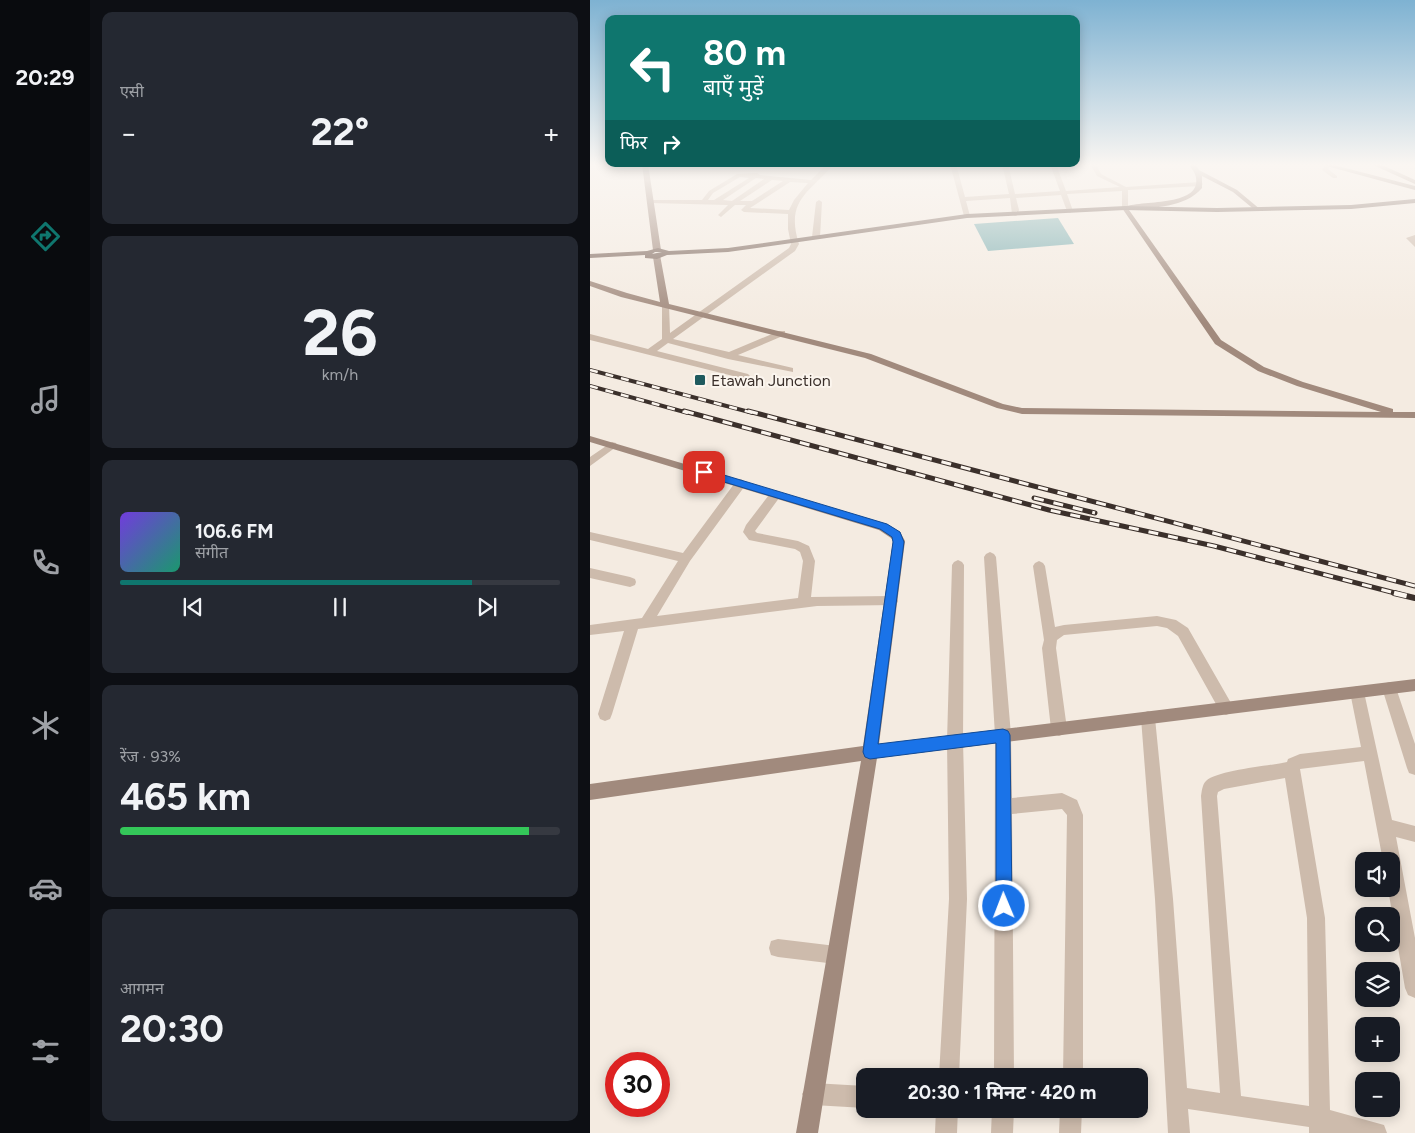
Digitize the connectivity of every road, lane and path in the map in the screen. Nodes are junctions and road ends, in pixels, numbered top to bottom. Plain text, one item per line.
1 (653, 217) edge
2 (791, 217) edge
3 (818, 217) edge
4 (961, 217) edge
5 (1131, 217) edge
6 (816, 237) junction
7 (1415, 237) edge
8 (794, 240) junction
9 (1415, 245) edge
10 (657, 253) junction
11 (590, 256) edge
12 (590, 283) edge
13 (664, 304) junction
14 (704, 314) junction
15 (782, 333) junction
16 (590, 337) edge
17 (666, 340) junction
18 (650, 352) junction
19 (728, 356) junction
20 (790, 370) dead end
21 (745, 376) dead end
22 (1402, 415) junction
23 (1415, 417) edge
24 (590, 439) edge
25 (612, 445) junction
26 (590, 463) edge
27 (741, 483) junction
28 (776, 494) junction
29 (590, 536) edge
30 (990, 557) dead end
31 (686, 558) junction
32 (958, 565) dead end
33 (1039, 566) dead end
34 (590, 573) edge
35 (630, 582) dead end
36 (890, 601) junction
37 (804, 603) junction
38 (639, 624) junction
39 (590, 630) edge
40 (1050, 639) junction
41 (1415, 686) edge
42 (1389, 688) junction
43 (1357, 692) junction
44 (1226, 708) junction
45 (605, 714) dead end
46 (1148, 718) junction
47 (1059, 729) junction
48 (1003, 735) junction
49 (955, 742) junction
50 (870, 752) junction
51 (1370, 753) junction
52 (1415, 768) edge
53 (1292, 769) junction
54 (590, 792) edge
55 (1003, 808) junction
56 (1385, 826) junction
57 (1415, 834) edge
58 (778, 948) dead end
59 (836, 954) junction
60 (1415, 988) edge
61 (949, 1068) edge
62 (1004, 1068) edge
63 (1073, 1068) edge
64 (813, 1094) junction
65 (856, 1096) edge
66 (1178, 1097) junction
67 (1231, 1104) junction
68 (947, 1118) edge
69 (1003, 1118) edge
70 (1071, 1118) edge
71 (1319, 1126) edge
72 (807, 1133) edge
73 (946, 1133) edge
74 (1002, 1133) edge
75 (1070, 1133) edge
76 (1179, 1133) edge
77 (1376, 1133) edge

1 - 10 street
2 - 8 street
3 - 6 street
4 - 6 main road
5 - 22 street
6 - 8 main road
7 - 9 street
8 - 10 main road
8 - 14 street
10 - 11 main road
10 - 13 street
12 - 13 street
13 - 14 street
13 - 17 street
14 - 15 street
14 - 17 street
15 - 19 street
15 - 22 street
16 - 18 street
17 - 18 street
17 - 19 street
18 - 21 street
19 - 20 street
22 - 23 street
24 - 25 street
25 - 26 street
25 - 27 street
27 - 28 street
27 - 31 street
28 - 36 street
28 - 37 street
29 - 31 street
30 - 48 street
31 - 38 street
32 - 49 street
33 - 40 street
34 - 35 street
36 - 37 street
36 - 50 street
37 - 38 street
38 - 39 street
38 - 45 street
40 - 44 street
40 - 47 street
41 - 42 street
42 - 43 street
42 - 52 street
43 - 44 street
43 - 51 street
44 - 46 street
46 - 47 street
46 - 66 street
47 - 48 street
48 - 49 street
48 - 55 street
49 - 50 street
49 - 61 street
50 - 54 street
50 - 59 street
51 - 53 street
51 - 56 street
53 - 67 street
53 - 71 street
55 - 62 street
55 - 63 street
56 - 57 street
56 - 60 street
58 - 59 street
59 - 64 street
64 - 65 street
64 - 72 street
66 - 67 street
66 - 76 street
67 - 71 street
68 - 73 street
69 - 74 street
70 - 75 street
71 - 77 street

